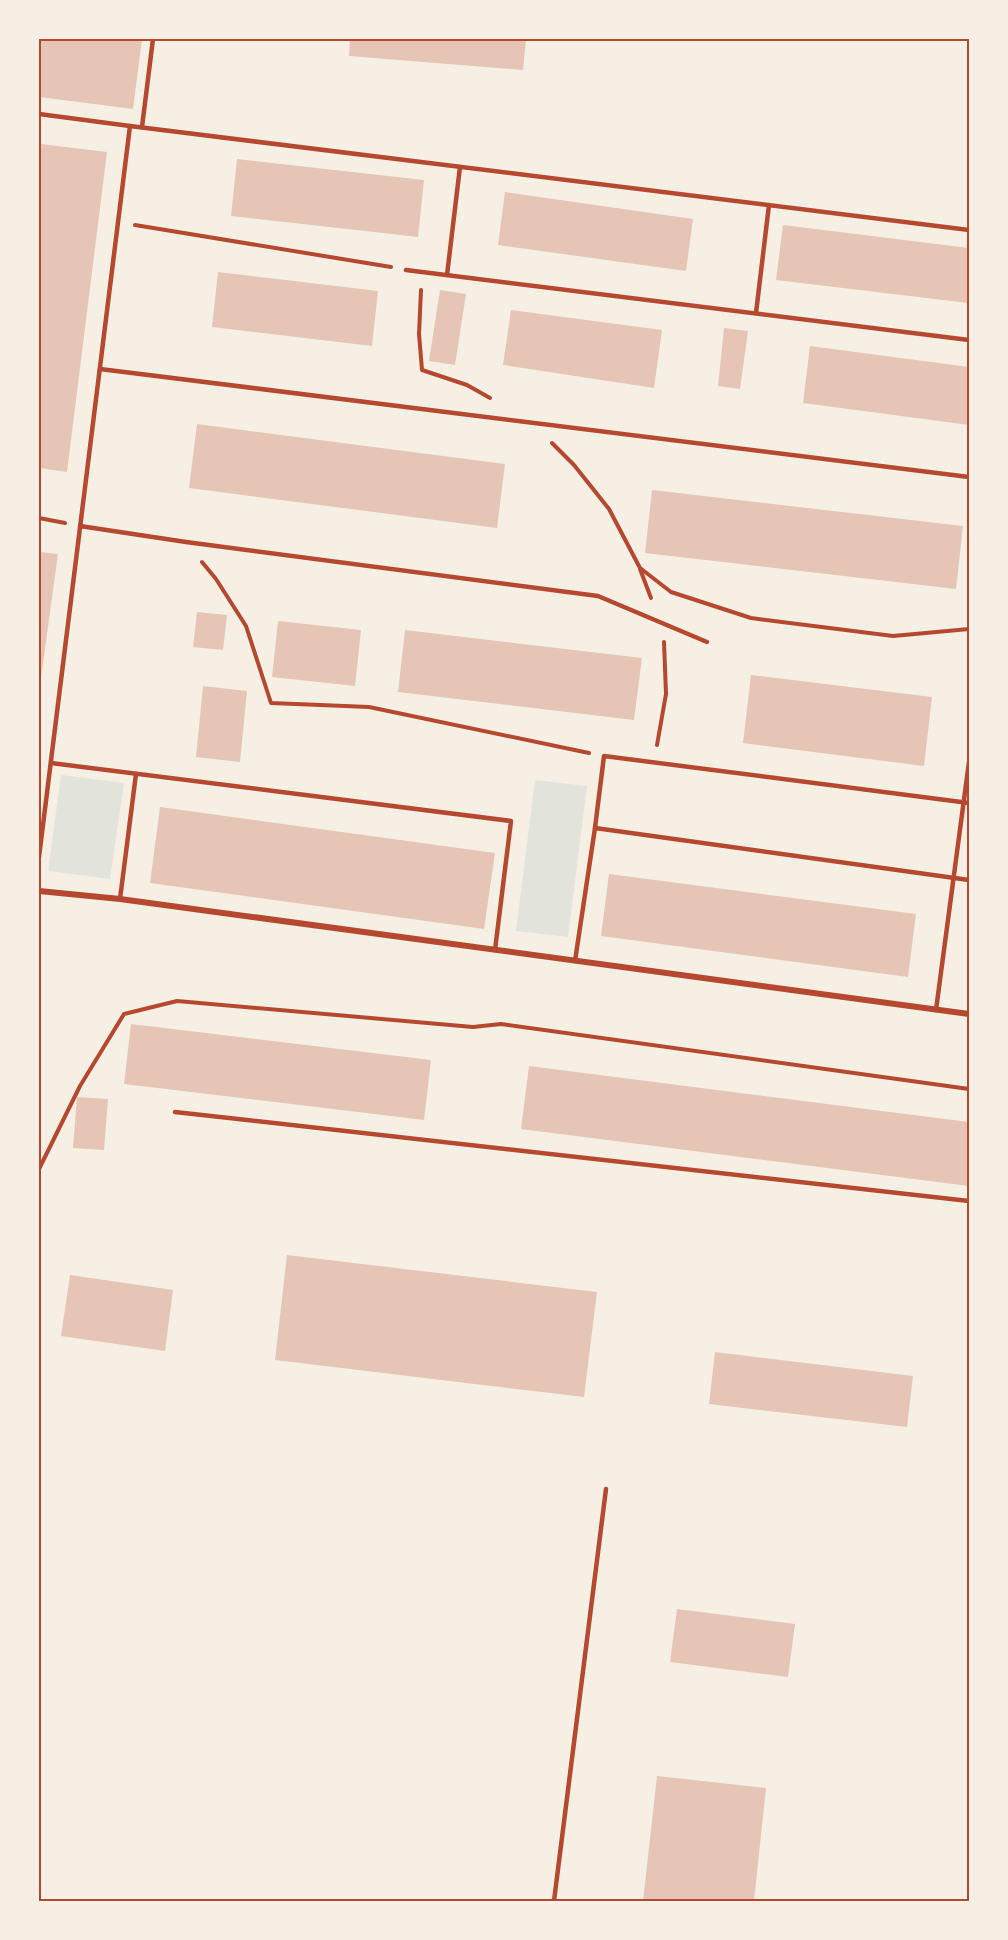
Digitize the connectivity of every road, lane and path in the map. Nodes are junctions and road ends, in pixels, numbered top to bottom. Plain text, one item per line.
1 (153, 39) edge
2 (39, 114) edge
3 (130, 126) junction
4 (142, 127) junction
5 (460, 166) junction
6 (770, 205) junction
7 (118, 222) junction
8 (969, 230) edge
9 (406, 270) junction
10 (447, 275) junction
11 (756, 313) junction
12 (969, 339) edge
13 (100, 369) junction
14 (494, 401) dead end
15 (531, 422) junction
16 (969, 477) edge
17 (39, 518) edge
18 (80, 526) junction
19 (186, 542) junction
20 (640, 568) junction
21 (664, 624) junction
22 (969, 629) edge
23 (707, 642) dead end
24 (604, 756) junction
25 (655, 762) junction
26 (969, 762) edge
27 (51, 763) junction
28 (136, 774) junction
29 (966, 802) edge
30 (595, 828) junction
31 (39, 857) edge
32 (953, 878) junction
33 (969, 880) edge
34 (39, 891) edge
35 (120, 899) junction
36 (495, 950) junction
37 (575, 961) junction
38 (936, 1010) junction
39 (969, 1014) edge
40 (969, 1089) edge
41 (175, 1112) dead end
42 (39, 1169) edge
43 (969, 1201) edge
44 (606, 1490) dead end
45 (554, 1901) edge

1 - 4 lane
2 - 3 lane
3 - 4 lane
3 - 7 lane
4 - 5 lane
5 - 6 lane
5 - 10 lane
6 - 8 lane
6 - 11 lane
7 - 9 path
7 - 13 lane
9 - 10 lane
9 - 14 path
10 - 11 lane
11 - 12 lane
13 - 15 lane
13 - 18 lane
15 - 16 lane
15 - 20 path
17 - 18 path
18 - 19 lane
18 - 27 lane
19 - 21 lane
19 - 24 path
20 - 21 path
20 - 22 path
21 - 23 lane
21 - 25 path
24 - 25 lane
24 - 30 lane
25 - 29 lane
26 - 29 lane
27 - 28 lane
27 - 31 lane
28 - 35 lane
28 - 36 lane
29 - 32 lane
30 - 32 lane
30 - 37 lane
32 - 33 lane
32 - 38 lane
34 - 35 street
35 - 36 street
36 - 37 street
37 - 38 street
38 - 39 street
40 - 42 path
41 - 43 lane
44 - 45 lane

